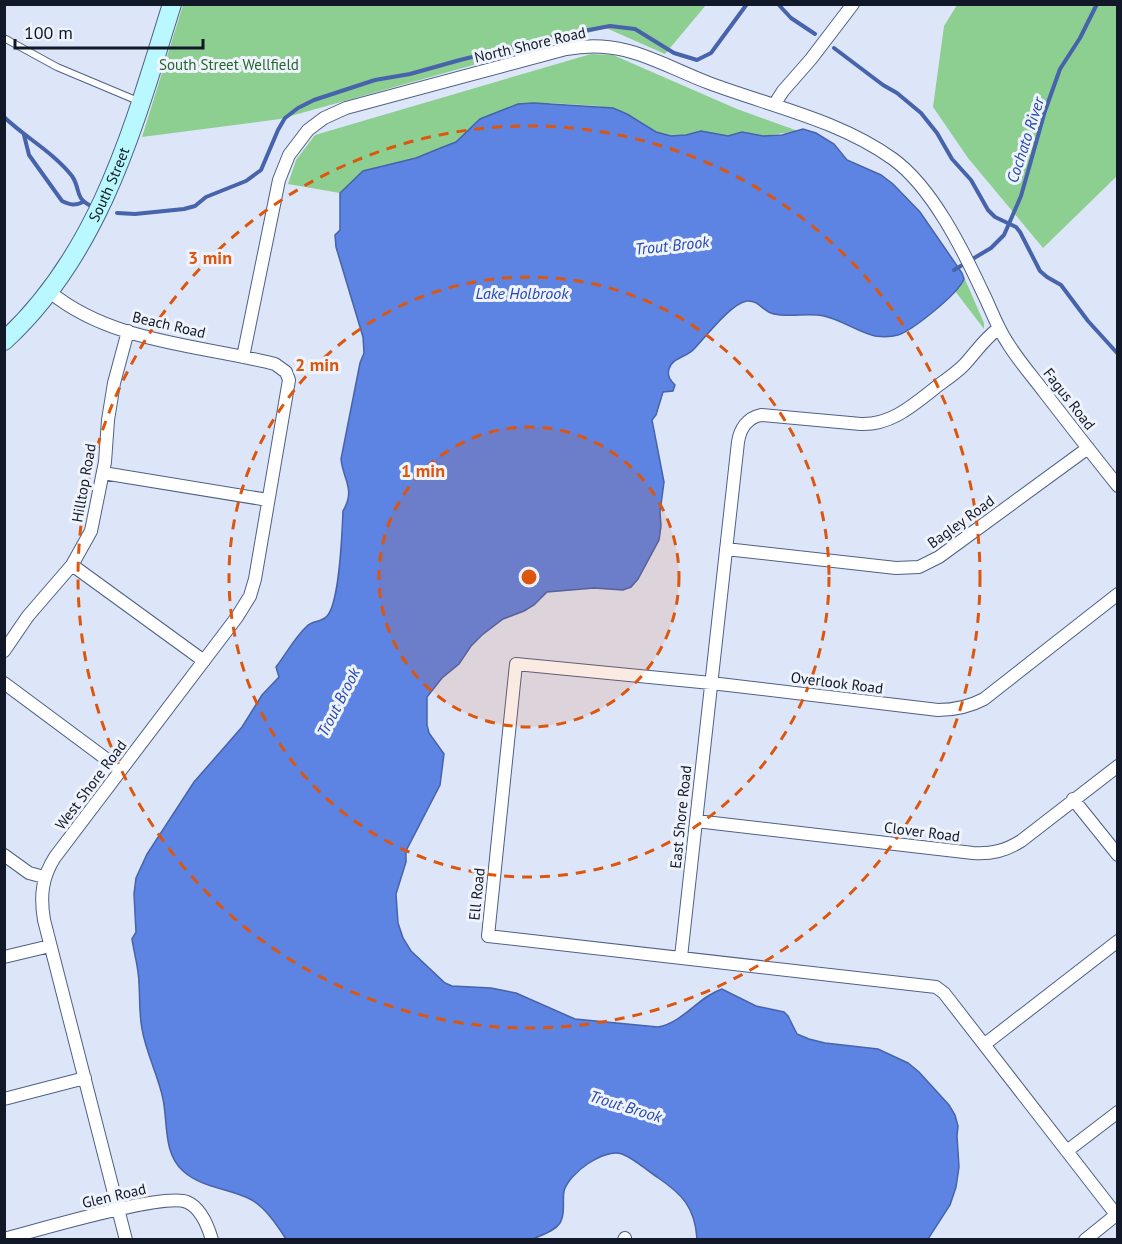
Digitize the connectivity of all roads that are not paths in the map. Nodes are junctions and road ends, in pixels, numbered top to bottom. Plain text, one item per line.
1 (172, 4) edge
2 (853, 4) edge
3 (4, 38) edge
4 (141, 103) junction
5 (774, 105) junction
6 (50, 292) junction
7 (999, 328) junction
8 (128, 331) junction
9 (4, 341) edge
10 (243, 357) junction
11 (286, 372) joint
12 (1088, 448) junction
13 (103, 473) junction
14 (1118, 486) edge
15 (268, 500) junction
16 (726, 549) junction
17 (72, 565) junction
18 (1118, 594) edge
19 (4, 651) edge
20 (204, 661) junction
21 (516, 664) joint
22 (4, 683) edge
23 (711, 683) junction
24 (1118, 766) edge
25 (121, 770) junction
26 (1073, 799) junction
27 (696, 821) junction
28 (4, 855) edge
29 (1118, 855) edge
30 (44, 877) junction
31 (1118, 941) edge
32 (50, 946) junction
33 (4, 957) edge
34 (681, 957) junction
35 (985, 1044) junction
36 (86, 1078) junction
37 (4, 1099) edge
38 (1118, 1112) edge
39 (1067, 1151) junction
40 (119, 1210) junction
41 (1117, 1216) edge
42 (4, 1239) edge
43 (126, 1239) edge
44 (212, 1239) edge
45 (1084, 1239) edge

1 - 4 main road, South Street
2 - 5 street
3 - 4 lane
4 - 6 main road, South Street
5 - 7 street, North Shore Road
5 - 10 street, North Shore Road
6 - 8 street, Beach Road
6 - 9 main road, South Street
7 - 12 street, Fagus Road
7 - 16 street, East Shore Road
8 - 10 street, Beach Road
8 - 13 street, Hilltop Road
10 - 11 street, Beach Road
11 - 15 street, West Shore Road
12 - 14 street, Fagus Road
12 - 16 street, Bagley Road
13 - 15 street
13 - 17 street, Hilltop Road
15 - 20 street, West Shore Road
16 - 23 street, East Shore Road
17 - 19 street, Hilltop Road
17 - 20 street
18 - 23 street, Overlook Road
20 - 25 street, West Shore Road
21 - 23 street, Overlook Road
21 - 34 street, Ell Road
22 - 25 street
23 - 27 street, East Shore Road
24 - 26 street, Clover Road
25 - 30 street, West Shore Road
26 - 27 street, Clover Road
26 - 29 street
27 - 34 street, East Shore Road
28 - 30 street
30 - 32 street, West Shore Road
31 - 35 street
32 - 33 street
32 - 36 street, West Shore Road
34 - 35 street
35 - 39 street
36 - 37 street
36 - 40 street, West Shore Road
38 - 39 street
39 - 41 street
40 - 42 street, Glen Road
40 - 43 street, West Shore Road
40 - 44 street, Glen Road
41 - 45 street

